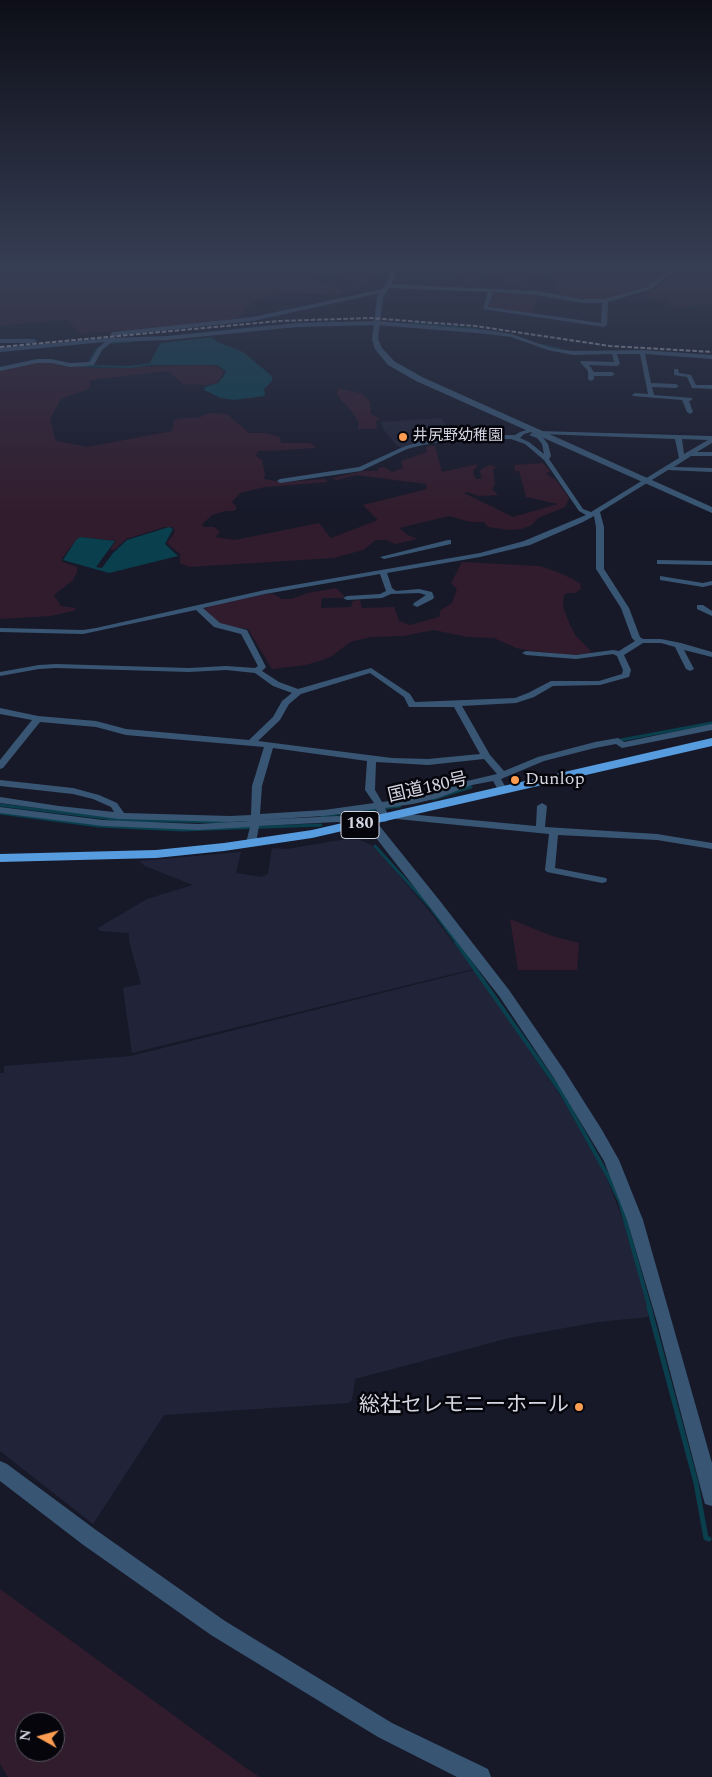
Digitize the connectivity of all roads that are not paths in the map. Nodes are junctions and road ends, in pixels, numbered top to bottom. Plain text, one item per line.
1 (29, 348) edge
2 (102, 348) edge
3 (378, 348) edge
4 (547, 348) edge
5 (0, 350) edge
6 (614, 352) junction
7 (642, 352) junction
8 (579, 354) junction
9 (712, 357) edge
10 (584, 364) junction
11 (0, 369) edge
12 (676, 370) dead end
13 (612, 374) dead end
14 (649, 385) junction
15 (676, 386) dead end
16 (712, 387) edge
17 (635, 395) dead end
18 (651, 396) junction
19 (690, 412) dead end
20 (537, 431) junction
21 (522, 433) junction
22 (511, 437) junction
23 (678, 437) junction
24 (712, 439) edge
25 (712, 454) edge
26 (685, 456) junction
27 (546, 459) junction
28 (666, 468) junction
29 (712, 470) edge
30 (280, 480) dead end
31 (646, 480) junction
32 (712, 510) edge
33 (594, 513) junction
34 (448, 542) dead end
35 (424, 548) junction
36 (384, 557) dead end
37 (438, 562) junction
38 (660, 562) dead end
39 (712, 563) edge
40 (383, 572) junction
41 (663, 578) dead end
42 (712, 583) edge
43 (391, 591) junction
44 (347, 598) dead end
45 (417, 605) dead end
46 (700, 606) dead end
47 (198, 607) junction
48 (712, 614) edge
49 (0, 630) edge
50 (641, 641) junction
51 (678, 645) junction
52 (526, 653) dead end
53 (620, 654) junction
54 (712, 655) edge
55 (690, 669) dead end
56 (257, 671) junction
57 (0, 674) edge
58 (298, 692) junction
59 (458, 704) junction
60 (0, 711) edge
61 (38, 719) junction
62 (712, 726) edge
63 (712, 742) edge
64 (251, 743) junction
65 (269, 746) junction
66 (486, 756) junction
67 (372, 759) junction
68 (0, 766) edge
69 (500, 776) junction
70 (0, 783) edge
71 (503, 791) junction
72 (0, 800) edge
73 (542, 806) dead end
74 (0, 810) edge
75 (382, 814) junction
76 (119, 816) junction
77 (254, 823) junction
78 (540, 831) junction
79 (554, 832) junction
80 (251, 843) junction
81 (712, 846) edge
82 (0, 858) edge
83 (602, 880) dead end
84 (0, 1470) edge
85 (712, 1497) edge
86 (480, 1777) edge

1 - 5 street
2 - 11 street
3 - 20 street
4 - 8 street
6 - 7 street
6 - 8 street
6 - 10 street
7 - 9 street
7 - 14 street
8 - 10 street
10 - 13 street
12 - 16 street
14 - 15 street
14 - 18 street
17 - 18 street
18 - 19 street
20 - 21 street
20 - 23 street
20 - 31 street
21 - 22 street
21 - 27 street
22 - 27 street
22 - 30 street
23 - 24 street
23 - 26 street
24 - 26 street
25 - 26 street
26 - 28 street
27 - 33 street
28 - 29 street
28 - 31 street
31 - 32 street
31 - 33 street
33 - 37 street
33 - 50 street
34 - 35 street
35 - 36 street
35 - 37 street
37 - 40 street
38 - 39 street
40 - 43 street
40 - 47 street
41 - 42 street
43 - 44 street
43 - 45 street
46 - 48 street
47 - 49 street
47 - 56 street
50 - 51 street
50 - 53 street
51 - 54 street
51 - 55 street
52 - 53 street
53 - 59 street
56 - 57 street
56 - 58 street
58 - 59 street
58 - 64 street
59 - 66 street
60 - 61 street
61 - 64 street
61 - 68 street
62 - 69 street
63 - 71 highway, 国道180号 / 180
64 - 65 street
65 - 67 street
65 - 77 street
66 - 67 street
66 - 69 street
67 - 75 street
69 - 71 street
69 - 75 street
70 - 76 street
71 - 75 highway, 国道180号 / 180
72 - 76 street
73 - 78 street
74 - 77 street
75 - 77 street
75 - 77 street
75 - 78 street
75 - 80 highway, 国道180号 / 180
75 - 85 street
76 - 77 street
77 - 80 street
78 - 79 street
79 - 81 street
79 - 83 street
80 - 82 highway, 国道180号 / 180
84 - 86 street

